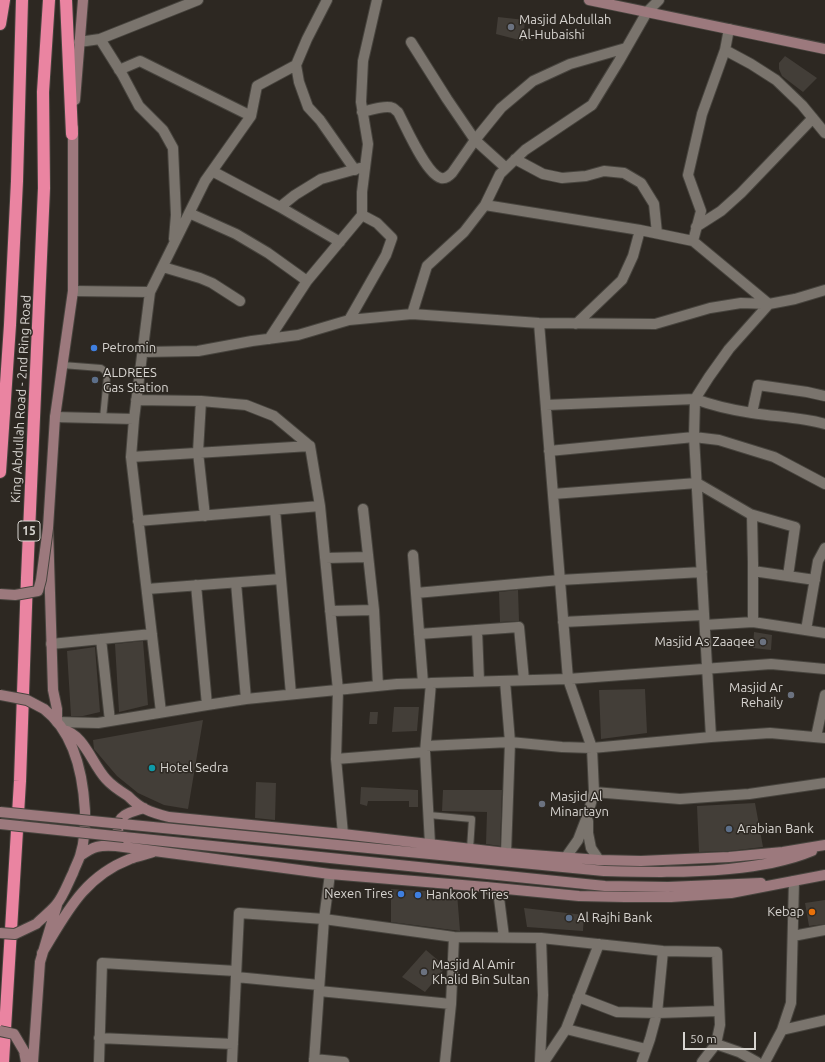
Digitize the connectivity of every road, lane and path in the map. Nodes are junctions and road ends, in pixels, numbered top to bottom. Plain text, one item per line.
1 (4, 0) edge
2 (22, 0) edge
3 (49, 0) edge
4 (66, 0) edge
5 (83, 0) edge
6 (198, 0) edge
7 (326, 0) edge
8 (377, 0) edge
9 (589, 0) edge
10 (659, 0) edge
11 (646, 12) junction
12 (0, 24) edge
13 (729, 29) junction
14 (100, 39) junction
15 (79, 42) junction
16 (411, 42) dead end
17 (626, 48) junction
18 (825, 49) edge
19 (725, 50) junction
20 (296, 65) junction
21 (119, 70) junction
22 (362, 112) junction
23 (251, 116) junction
24 (813, 118) junction
25 (825, 133) edge
26 (72, 134) junction
27 (475, 140) junction
28 (515, 159) junction
29 (366, 167) junction
30 (506, 168) junction
31 (355, 170) junction
32 (212, 171) junction
33 (485, 205) junction
34 (280, 207) junction
35 (189, 213) junction
36 (362, 215) junction
37 (696, 227) junction
38 (640, 230) junction
39 (657, 234) junction
40 (693, 241) junction
41 (340, 242) junction
42 (173, 246) junction
43 (162, 267) junction
44 (307, 281) junction
45 (825, 290) edge
46 (73, 291) junction
47 (150, 292) junction
48 (240, 301) dead end
49 (769, 304) junction
50 (412, 314) junction
51 (349, 320) junction
52 (539, 323) junction
53 (576, 324) junction
54 (269, 339) junction
55 (143, 352) junction
56 (62, 365) junction
57 (825, 396) edge
58 (695, 399) junction
59 (136, 400) junction
60 (201, 401) junction
61 (546, 405) junction
62 (752, 413) junction
63 (55, 417) junction
64 (103, 418) junction
65 (134, 419) junction
66 (825, 424) edge
67 (694, 437) junction
68 (310, 446) junction
69 (549, 450) junction
70 (198, 452) junction
71 (131, 457) junction
72 (0, 472) edge
73 (697, 483) junction
74 (825, 484) edge
75 (553, 494) junction
76 (320, 506) junction
77 (363, 509) dead end
78 (275, 510) junction
79 (750, 514) junction
80 (205, 516) junction
81 (138, 521) junction
82 (48, 528) junction
83 (825, 548) edge
84 (413, 554) dead end
85 (368, 557) junction
86 (325, 558) junction
87 (822, 561) edge
88 (753, 571) junction
89 (702, 572) junction
90 (788, 576) junction
91 (281, 579) junction
92 (560, 580) junction
93 (815, 580) junction
94 (236, 583) junction
95 (196, 585) junction
96 (147, 589) junction
97 (416, 593) junction
98 (0, 594) edge
99 (374, 610) junction
100 (330, 611) junction
101 (705, 620) junction
102 (563, 622) junction
103 (752, 622) junction
104 (477, 630) junction
105 (806, 630) junction
106 (825, 633) edge
107 (152, 634) junction
108 (419, 634) junction
109 (101, 639) junction
110 (51, 644) junction
111 (825, 668) edge
112 (707, 669) junction
113 (568, 679) junction
114 (524, 680) junction
115 (506, 681) junction
116 (479, 682) junction
117 (427, 683) junction
118 (378, 686) junction
119 (338, 690) junction
120 (292, 694) junction
121 (0, 695) edge
122 (825, 695) edge
123 (246, 699) junction
124 (207, 705) junction
125 (161, 712) junction
126 (110, 721) junction
127 (60, 726) junction
128 (712, 737) junction
129 (821, 737) edge
130 (510, 742) junction
131 (592, 748) junction
132 (426, 749) junction
133 (336, 759) junction
134 (825, 783) edge
135 (594, 792) junction
136 (144, 808) junction
137 (0, 812) edge
138 (588, 814) junction
139 (429, 815) junction
140 (0, 824) edge
141 (343, 834) junction
142 (430, 844) junction
143 (825, 845) edge
144 (140, 849) junction
145 (470, 849) junction
146 (158, 851) junction
147 (506, 853) junction
148 (80, 856) junction
149 (566, 857) junction
150 (599, 860) junction
151 (330, 874) junction
152 (825, 875) edge
153 (789, 883) junction
154 (486, 887) junction
155 (57, 904) junction
156 (324, 919) junction
157 (825, 930) edge
158 (0, 933) edge
159 (793, 936) junction
160 (454, 937) junction
161 (504, 937) junction
162 (541, 938) junction
163 (599, 944) junction
164 (663, 951) junction
165 (42, 953) junction
166 (236, 974) junction
167 (319, 988) junction
168 (578, 997) junction
169 (451, 1004) junction
170 (719, 1011) junction
171 (657, 1013) junction
172 (825, 1020) edge
173 (566, 1029) junction
174 (782, 1030) junction
175 (0, 1031) edge
176 (100, 1038) junction
177 (233, 1044) junction
178 (716, 1044) junction
179 (646, 1049) junction
180 (314, 1060) edge
181 (3, 1062) edge
182 (26, 1062) edge
183 (32, 1062) edge
184 (99, 1062) edge
185 (232, 1062) edge
186 (344, 1062) edge
187 (445, 1062) edge
188 (540, 1062) edge
189 (544, 1062) edge
190 (642, 1062) edge
191 (702, 1062) edge
192 (757, 1062) edge
193 (765, 1062) edge

1 - 12 highway
2 - 72 highway, King Abdullah Road - 2nd Ring Road
3 - 181 highway, King Abdullah Road - 2nd Ring Road / 15
4 - 26 highway
5 - 15 main road
6 - 14 street
7 - 20 street
8 - 22 street
9 - 11 main road
10 - 11 street
11 - 13 main road
11 - 17 street
13 - 18 main road
13 - 19 street
14 - 15 street
14 - 21 street
15 - 26 main road
16 - 27 street
17 - 27 street
17 - 28 street
19 - 24 street
19 - 37 street
20 - 23 street
20 - 31 street
21 - 23 street
21 - 42 street
22 - 27 street
22 - 29 street
23 - 32 street
24 - 25 street
24 - 37 street
26 - 46 main road
27 - 30 street
28 - 30 street
28 - 39 street
29 - 31 street
29 - 36 street
30 - 33 street
31 - 34 street
32 - 34 street
32 - 35 street
33 - 38 street
33 - 50 street
34 - 41 street
35 - 42 street
35 - 44 street
36 - 41 street
36 - 51 street
37 - 40 street
38 - 39 street
38 - 53 street
39 - 40 street
40 - 49 street
41 - 44 street
42 - 43 street
43 - 47 street
43 - 48 street
44 - 54 street
45 - 49 street
46 - 47 street
46 - 56 main road
47 - 55 street
49 - 53 street
49 - 58 street
50 - 51 street
50 - 52 street
51 - 54 street
52 - 53 street
52 - 61 street
54 - 55 street
55 - 59 street
56 - 63 main road
56 - 64 lane
57 - 62 street
58 - 61 street
58 - 62 street
58 - 67 street
59 - 60 street
59 - 65 street
60 - 68 street
60 - 70 street
61 - 69 street
62 - 66 street
63 - 64 street
63 - 82 main road
64 - 65 street
65 - 71 street
67 - 69 street
67 - 73 street
67 - 74 street
68 - 70 street
68 - 76 street
69 - 75 street
70 - 71 street
70 - 80 street
71 - 81 street
73 - 75 street
73 - 79 street
73 - 89 street
75 - 92 street
76 - 78 street
76 - 86 street
77 - 85 street
78 - 80 street
78 - 91 street
79 - 88 street
79 - 90 street
80 - 81 street
81 - 96 street
82 - 98 main road, bridge
82 - 110 main road
83 - 87 street
84 - 97 street
85 - 86 street
85 - 99 street
86 - 100 street
87 - 93 street
88 - 90 street
88 - 103 street
89 - 92 street
89 - 101 street
90 - 93 street
91 - 94 street
91 - 120 street
92 - 97 street
92 - 102 street
93 - 105 street
94 - 95 street
94 - 123 street
95 - 96 street
95 - 124 street
96 - 107 street
97 - 108 street
99 - 100 street
99 - 118 street
100 - 119 street
101 - 102 street
101 - 103 street
101 - 112 street
102 - 113 street
103 - 105 street
104 - 108 street
104 - 114 street
104 - 116 street
105 - 106 street
107 - 109 street
107 - 125 street
108 - 117 street
109 - 110 street
109 - 126 street
110 - 127 main road
111 - 112 street
112 - 113 street
112 - 128 street
113 - 114 street
113 - 131 street
114 - 115 street
115 - 116 street
115 - 130 street
116 - 117 street
117 - 118 street
117 - 132 street
118 - 119 street
119 - 120 street
119 - 133 street
120 - 123 street
121 - 127 main road, bridge
122 - 129 street
123 - 124 street
124 - 125 street
125 - 126 street
126 - 127 street
127 - 136 main road
127 - 148 main road
128 - 129 street
128 - 131 street
130 - 131 street
130 - 132 street
130 - 147 street
131 - 135 street
132 - 133 street
132 - 139 street
133 - 141 street
134 - 135 street
135 - 138 street
136 - 141 main road
136 - 144 main road
137 - 143 main road, bridge
138 - 149 street
138 - 150 street
139 - 142 street
139 - 145 lane
140 - 153 main road, bridge
141 - 142 main road
142 - 145 main road
143 - 150 main road
144 - 146 main road
144 - 148 main road
145 - 147 main road
146 - 151 main road
146 - 165 main road
147 - 149 main road
148 - 155 main road
149 - 150 main road
151 - 154 main road
151 - 156 street
152 - 153 main road
153 - 154 main road
153 - 159 street
154 - 161 street
155 - 158 main road, bridge
155 - 165 main road
156 - 160 street
156 - 166 street
156 - 167 street
157 - 159 street
159 - 174 street
160 - 161 street
160 - 169 street
161 - 162 street
162 - 163 street
162 - 188 street
163 - 164 street
163 - 168 street
164 - 170 street
164 - 171 street
165 - 183 main road
166 - 167 street
166 - 176 street
166 - 177 street
167 - 169 street
167 - 180 street
168 - 171 street
168 - 173 street
169 - 187 street
170 - 171 street
170 - 178 street
171 - 179 street
172 - 174 street
173 - 179 street
173 - 189 street
174 - 193 street
175 - 182 main road, bridge
176 - 177 street
176 - 184 street
177 - 185 street
178 - 191 street
178 - 192 street
179 - 190 street
180 - 186 street

